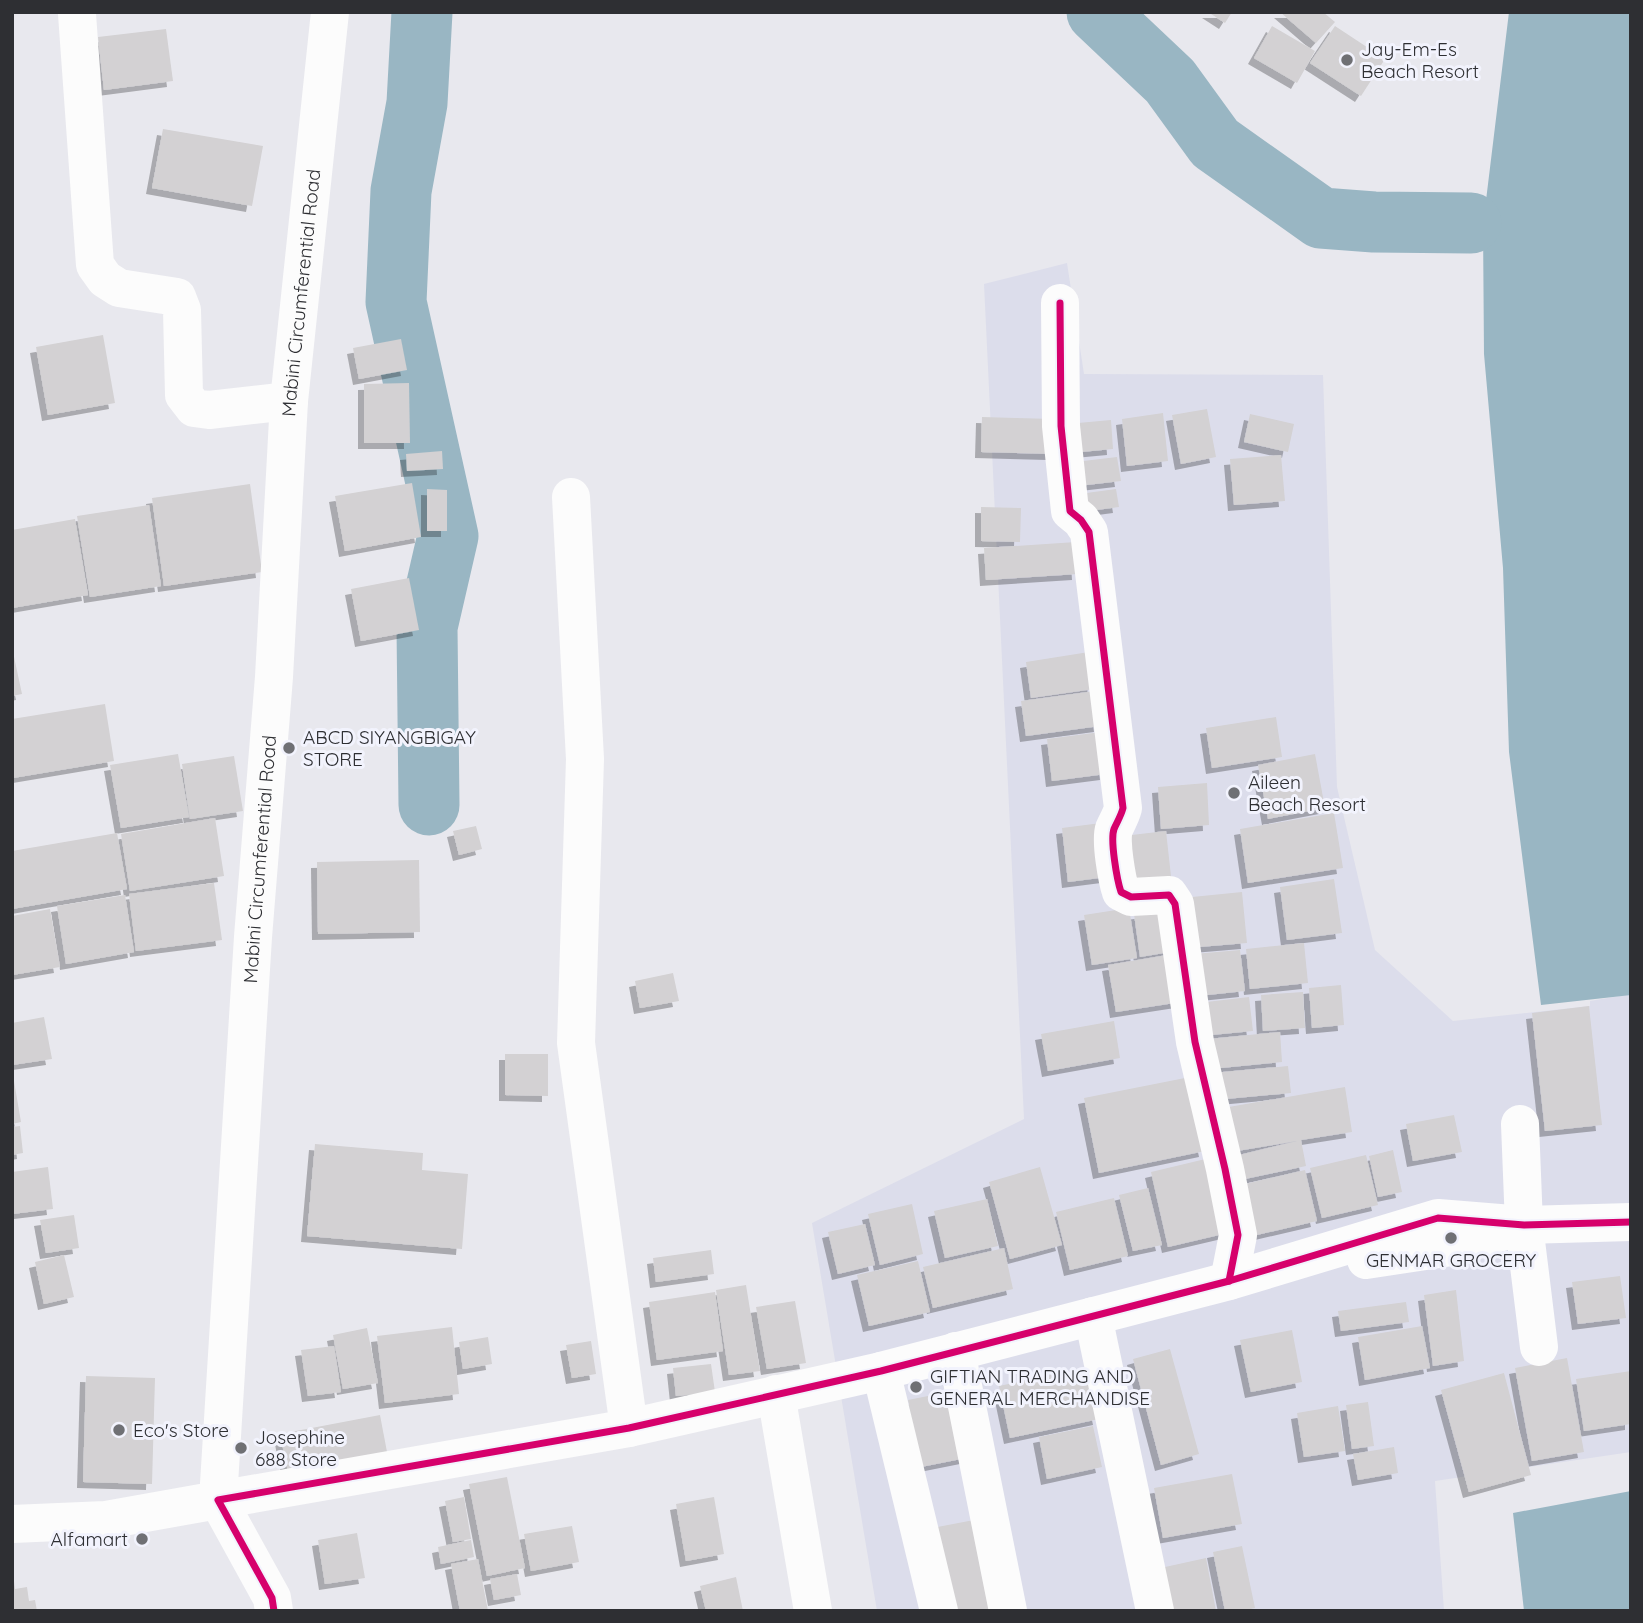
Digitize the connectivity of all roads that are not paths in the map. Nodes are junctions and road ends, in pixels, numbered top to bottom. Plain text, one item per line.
1 (330, 12) edge
2 (77, 14) edge
3 (1060, 303) dead end
4 (289, 401) junction
5 (571, 497) dead end
6 (1520, 1124) dead end
7 (1631, 1222) edge
8 (1524, 1225) junction
9 (1229, 1281) junction
10 (1093, 1316) junction
11 (1539, 1347) dead end
12 (956, 1351) junction
13 (881, 1371) junction
14 (775, 1394) junction
15 (629, 1428) junction
16 (218, 1500) junction
17 (12, 1524) edge
18 (274, 1611) edge
19 (813, 1611) edge
20 (939, 1611) edge
21 (1008, 1611) edge
22 (1155, 1611) edge

1 - 4 street, Mabini Circumferential Road
2 - 4 street
3 - 9 street
4 - 16 street, Mabini Circumferential Road
5 - 15 street
6 - 8 street
7 - 8 street
8 - 9 street
8 - 11 street
9 - 10 street
10 - 12 street
10 - 22 street
12 - 13 street
12 - 21 street
13 - 14 street
13 - 20 street
14 - 15 street
14 - 19 street
15 - 16 street
16 - 17 street
16 - 18 street

